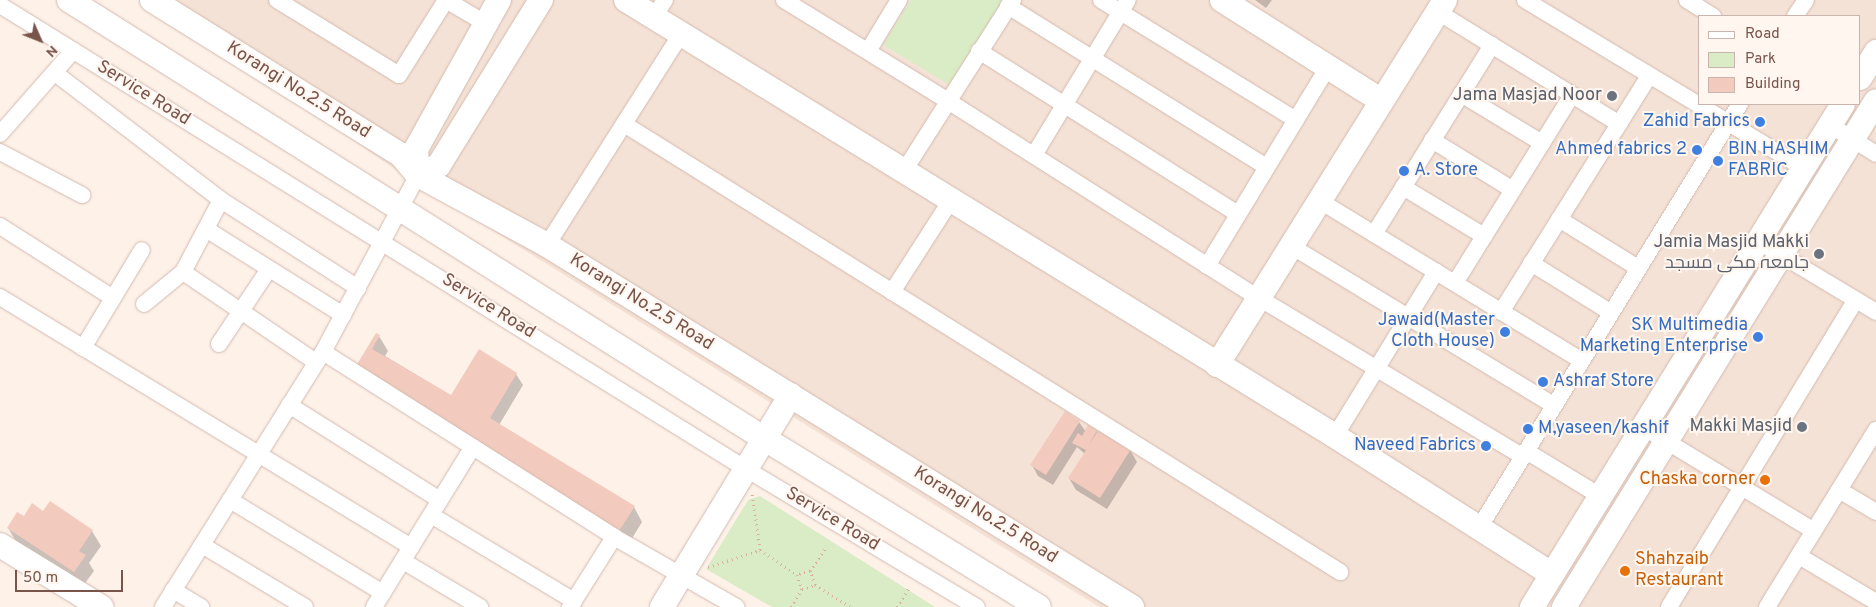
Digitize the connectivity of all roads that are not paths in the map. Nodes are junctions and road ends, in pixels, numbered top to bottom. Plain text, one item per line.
1 (69, 0) edge
2 (152, 0) edge
3 (277, 0) edge
4 (446, 0) edge
5 (499, 0) edge
6 (541, 0) edge
7 (626, 0) edge
8 (784, 0) edge
9 (1101, 0) edge
10 (1222, 0) edge
11 (1525, 0) edge
12 (1686, 0) edge
13 (898, 1) edge
14 (1011, 3) edge
15 (0, 6) edge
16 (1124, 6) edge
17 (1442, 6) edge
18 (660, 9) edge
19 (1711, 15) edge
20 (485, 24) junction
21 (681, 34) junction
22 (1492, 45) junction
23 (74, 51) junction
24 (868, 51) junction
25 (979, 52) junction
26 (1876, 52) edge
27 (1092, 59) junction
28 (1328, 67) junction
29 (54, 73) junction
30 (1649, 76) junction
31 (1861, 76) edge
32 (1461, 94) junction
33 (1572, 95) junction
34 (948, 101) junction
35 (1382, 101) junction
36 (1876, 101) edge
37 (1064, 105) junction
38 (1739, 105) edge
39 (1842, 105) edge
40 (1296, 120) junction
41 (624, 124) junction
42 (1619, 124) junction
43 (1727, 124) junction
44 (1830, 125) junction
45 (0, 134) edge
46 (1852, 139) junction
47 (1432, 140) junction
48 (1542, 143) junction
49 (0, 152) edge
50 (1876, 154) edge
51 (1034, 155) junction
52 (1267, 167) junction
53 (1804, 168) junction
54 (904, 171) junction
55 (418, 175) junction
56 (1403, 187) junction
57 (1513, 190) junction
58 (82, 196) dead end
59 (221, 200) junction
60 (951, 200) junction
61 (1320, 200) junction
62 (400, 209) junction
63 (1238, 214) junction
64 (1559, 219) junction
65 (0, 226) edge
66 (206, 228) junction
67 (1374, 234) junction
68 (1484, 236) junction
69 (1758, 241) junction
70 (384, 243) junction
71 (547, 244) junction
72 (1291, 246) junction
73 (142, 250) dead end
74 (1782, 255) junction
75 (1531, 263) junction
76 (1207, 266) junction
77 (1638, 268) junction
78 (270, 269) junction
79 (183, 272) junction
80 (1436, 272) junction
81 (1455, 283) junction
82 (358, 288) junction
83 (892, 292) junction
84 (0, 297) edge
85 (113, 298) junction
86 (1259, 298) junction
87 (1856, 300) junction
88 (144, 304) dead end
89 (242, 312) junction
90 (1500, 312) junction
91 (1610, 312) junction
92 (1876, 312) edge
93 (343, 316) junction
94 (1408, 317) junction
95 (219, 344) dead end
96 (83, 348) junction
97 (319, 357) junction
98 (1580, 360) junction
99 (1217, 365) junction
100 (1376, 369) junction
101 (791, 395) junction
102 (289, 405) junction
103 (1554, 405) junction
104 (1643, 427) junction
105 (1876, 430) edge
106 (1335, 436) junction
107 (764, 439) junction
108 (1668, 442) junction
109 (473, 447) junction
110 (259, 453) junction
111 (1524, 454) junction
112 (746, 469) junction
113 (1742, 487) junction
114 (1839, 490) junction
115 (1600, 496) junction
116 (230, 500) junction
117 (440, 500) junction
118 (1876, 512) edge
119 (431, 515) junction
120 (1479, 528) junction
121 (1814, 531) junction
122 (614, 537) junction
123 (0, 545) edge
124 (202, 545) junction
125 (411, 547) junction
126 (1798, 556) junction
127 (403, 561) junction
128 (1340, 572) dead end
129 (1552, 574) junction
130 (681, 576) junction
131 (174, 590) junction
132 (383, 593) junction
133 (1876, 602) edge
134 (572, 604) edge
135 (101, 607) edge
136 (163, 607) edge
137 (201, 607) edge
138 (305, 607) edge
139 (374, 607) edge
140 (480, 607) edge
141 (662, 607) edge
142 (736, 607) edge
143 (977, 607) edge
144 (1039, 607) edge
145 (1132, 607) edge
146 (1532, 607) edge
147 (1564, 607) edge
148 (1669, 607) edge
149 (1767, 607) edge

1 - 62 street
2 - 55 street, Korangi No.2.5 Road
3 - 4 street
4 - 20 street
5 - 20 street
6 - 55 street
7 - 18 street
8 - 24 street
9 - 16 street
10 - 28 street
11 - 30 street
12 - 19 street
13 - 24 street
14 - 25 street
14 - 27 street
15 - 23 street, Service Road
16 - 27 street
16 - 40 street
17 - 22 street
17 - 35 street
18 - 21 street
20 - 55 street
21 - 41 street
21 - 54 street
22 - 32 street
22 - 33 street
23 - 29 street
23 - 70 street, Service Road
24 - 34 street
25 - 34 street
25 - 37 street
26 - 31 street
27 - 37 street
27 - 52 street
28 - 35 street
28 - 40 street
29 - 45 street
29 - 59 street
30 - 42 street
30 - 43 street
32 - 47 street
32 - 48 street
33 - 42 street
33 - 48 street
34 - 51 street
34 - 54 street
35 - 61 street
36 - 46 street
37 - 51 street
37 - 63 street
38 - 43 street
39 - 44 street
40 - 52 street
41 - 71 street
41 - 83 street
42 - 64 street
43 - 53 street
43 - 77 street
44 - 46 street
44 - 53 street
46 - 50 street
46 - 74 street
47 - 56 street
47 - 57 street
48 - 57 street
49 - 58 street
51 - 76 street
52 - 63 street
53 - 69 street
54 - 60 street
55 - 62 street
55 - 71 street, Korangi No.2.5 Road
56 - 67 street
56 - 68 street
57 - 68 street
59 - 66 street
59 - 82 street
60 - 83 street
60 - 99 street
61 - 67 street
61 - 72 street
62 - 70 street
62 - 107 street
63 - 76 street
64 - 75 street
64 - 77 street
65 - 85 street
66 - 78 street
66 - 79 street
67 - 80 street
68 - 81 street
69 - 74 street
69 - 104 street
70 - 82 street
70 - 112 street, Service Road
71 - 101 street, Korangi No.2.5 Road
72 - 86 street
72 - 94 street
73 - 85 street
74 - 87 street
74 - 108 street
75 - 90 street
75 - 91 street
76 - 86 street
77 - 91 street
78 - 89 street
78 - 93 street
79 - 88 street
79 - 89 street
80 - 81 street
80 - 94 street
81 - 90 street
82 - 93 street
83 - 128 street
84 - 96 street
85 - 96 street
86 - 99 street
86 - 100 street
87 - 92 street
87 - 113 street
89 - 95 street
89 - 97 street
90 - 98 street
91 - 98 street
93 - 97 street
94 - 100 street
94 - 103 street
96 - 110 street
97 - 102 street
97 - 109 street
98 - 103 street
99 - 106 street
100 - 106 street
100 - 111 street
101 - 107 street
101 - 145 street, Korangi No.2.5 Road
102 - 110 street
102 - 117 street
103 - 111 street
104 - 108 street
104 - 115 street
105 - 114 street
106 - 120 street
107 - 112 street
107 - 144 street
108 - 113 street
108 - 147 street
109 - 117 street
109 - 122 street
110 - 116 street
110 - 125 street
111 - 115 street
111 - 120 street
112 - 130 street
112 - 143 street, Service Road
113 - 121 street
113 - 148 street
114 - 118 street
114 - 121 street
115 - 129 street
116 - 124 street
116 - 132 street
117 - 119 street
119 - 125 street
119 - 134 street
120 - 129 street
121 - 126 street
122 - 130 street
122 - 134 street
123 - 135 street
124 - 131 street
124 - 138 street
125 - 127 street
126 - 133 street
126 - 149 street
127 - 132 street
127 - 140 street
129 - 146 street
130 - 141 street
130 - 142 street
131 - 136 street
131 - 137 street
132 - 139 street

